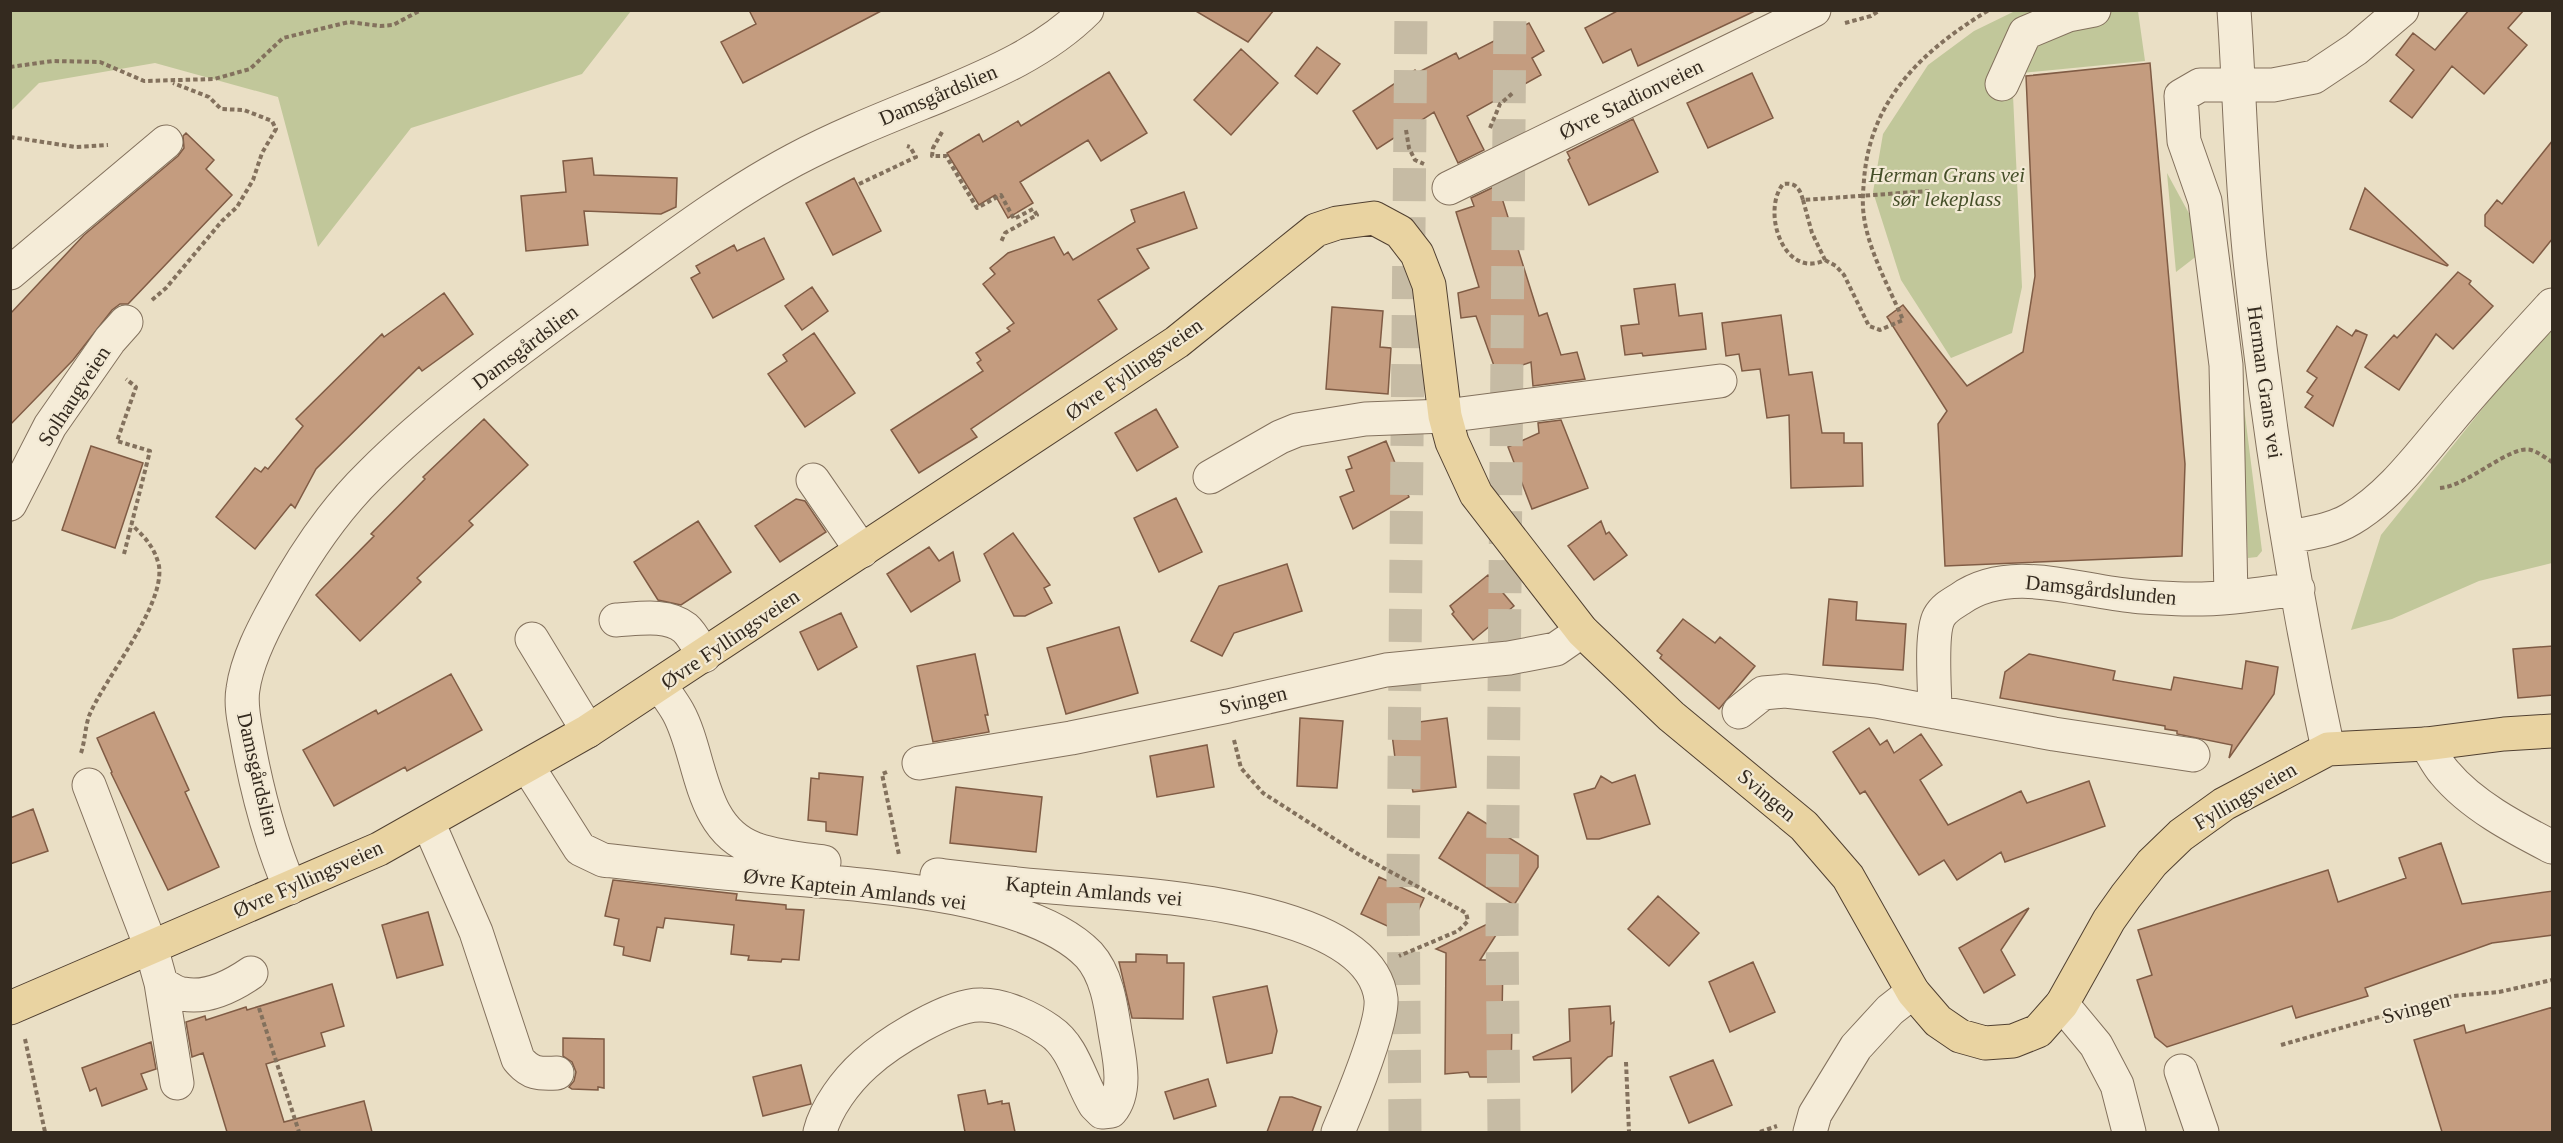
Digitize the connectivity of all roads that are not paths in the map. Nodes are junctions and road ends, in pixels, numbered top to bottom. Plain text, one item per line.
1 (1088, 10) edge
2 (1814, 10) edge
3 (2094, 10) edge
4 (2234, 10) edge
5 (2402, 10) edge
6 (2002, 84) dead end
7 (2239, 84) junction
8 (166, 142) dead end
9 (1449, 188) dead end
10 (1400, 232) joint
11 (10, 273) edge
12 (2553, 305) edge
13 (126, 322) road end
14 (1720, 381) dead end
15 (1445, 416) junction
16 (1210, 477) dead end
17 (813, 480) dead end
18 (10, 504) edge
19 (2289, 537) junction
20 (862, 550) junction
21 (2298, 589) junction
22 (2231, 597) junction
23 (616, 620) dead end
24 (1582, 631) junction
25 (532, 639) dead end
26 (704, 656) junction
27 (660, 685) junction
28 (1738, 712) dead end
29 (1935, 712) junction
30 (588, 731) junction
31 (2553, 731) edge
32 (2426, 744) junction
33 (2328, 749) junction
34 (2193, 755) dead end
35 (920, 762) dead end
36 (528, 767) junction
37 (90, 788) road end
38 (428, 822) junction
39 (2553, 847) edge
40 (290, 888) junction
41 (151, 947) junction
42 (244, 977) road end
43 (161, 983) junction
44 (1913, 992) junction
45 (12, 1003) edge
46 (2062, 1004) junction
47 (2181, 1071) dead end
48 (557, 1073) dead end
49 (177, 1083) dead end
50 (820, 1132) edge
51 (1338, 1132) edge
52 (1810, 1132) edge
53 (2129, 1132) edge
54 (2202, 1132) edge

1 - 40 street, Damsgårdslien
2 - 9 street, Øvre Stadionveien
3 - 6 street
4 - 7 street, Herman Grans vei
5 - 7 street
7 - 19 street, Herman Grans vei
7 - 22 street
8 - 11 street
10 - 15 main road, Svingen
10 - 20 main road, Øvre Fyllingsveien
12 - 19 street
13 - 18 street, Solhaugveien
14 - 15 street
15 - 16 street
15 - 24 main road, Svingen
17 - 20 street
19 - 21 street, Herman Grans vei
20 - 26 main road, Øvre Fyllingsveien
21 - 22 street, Damsgårdslunden
21 - 33 street, Herman Grans vei
22 - 29 street, Damsgårdslunden
23 - 26 street
24 - 35 street, Svingen
24 - 44 main road, Svingen
25 - 30 street
26 - 27 main road, Øvre Fyllingsveien
27 - 30 main road, Øvre Fyllingsveien
27 - 51 street, Kaptein Amlands vei
28 - 29 street
29 - 34 street
30 - 36 main road, Øvre Fyllingsveien
31 - 32 main road, Fyllingsveien
32 - 33 main road, Fyllingsveien
32 - 39 street
33 - 46 main road, Fyllingsveien
36 - 38 main road, Øvre Fyllingsveien
36 - 50 street, Øvre Kaptein Amlands vei
37 - 41 street
38 - 40 main road, Øvre Fyllingsveien
38 - 48 street
40 - 41 main road, Øvre Fyllingsveien
41 - 43 street
41 - 45 main road, Øvre Fyllingsveien
42 - 43 street
43 - 49 street
44 - 46 main road, Fyllingsveien
44 - 52 street
46 - 53 street
47 - 54 street

